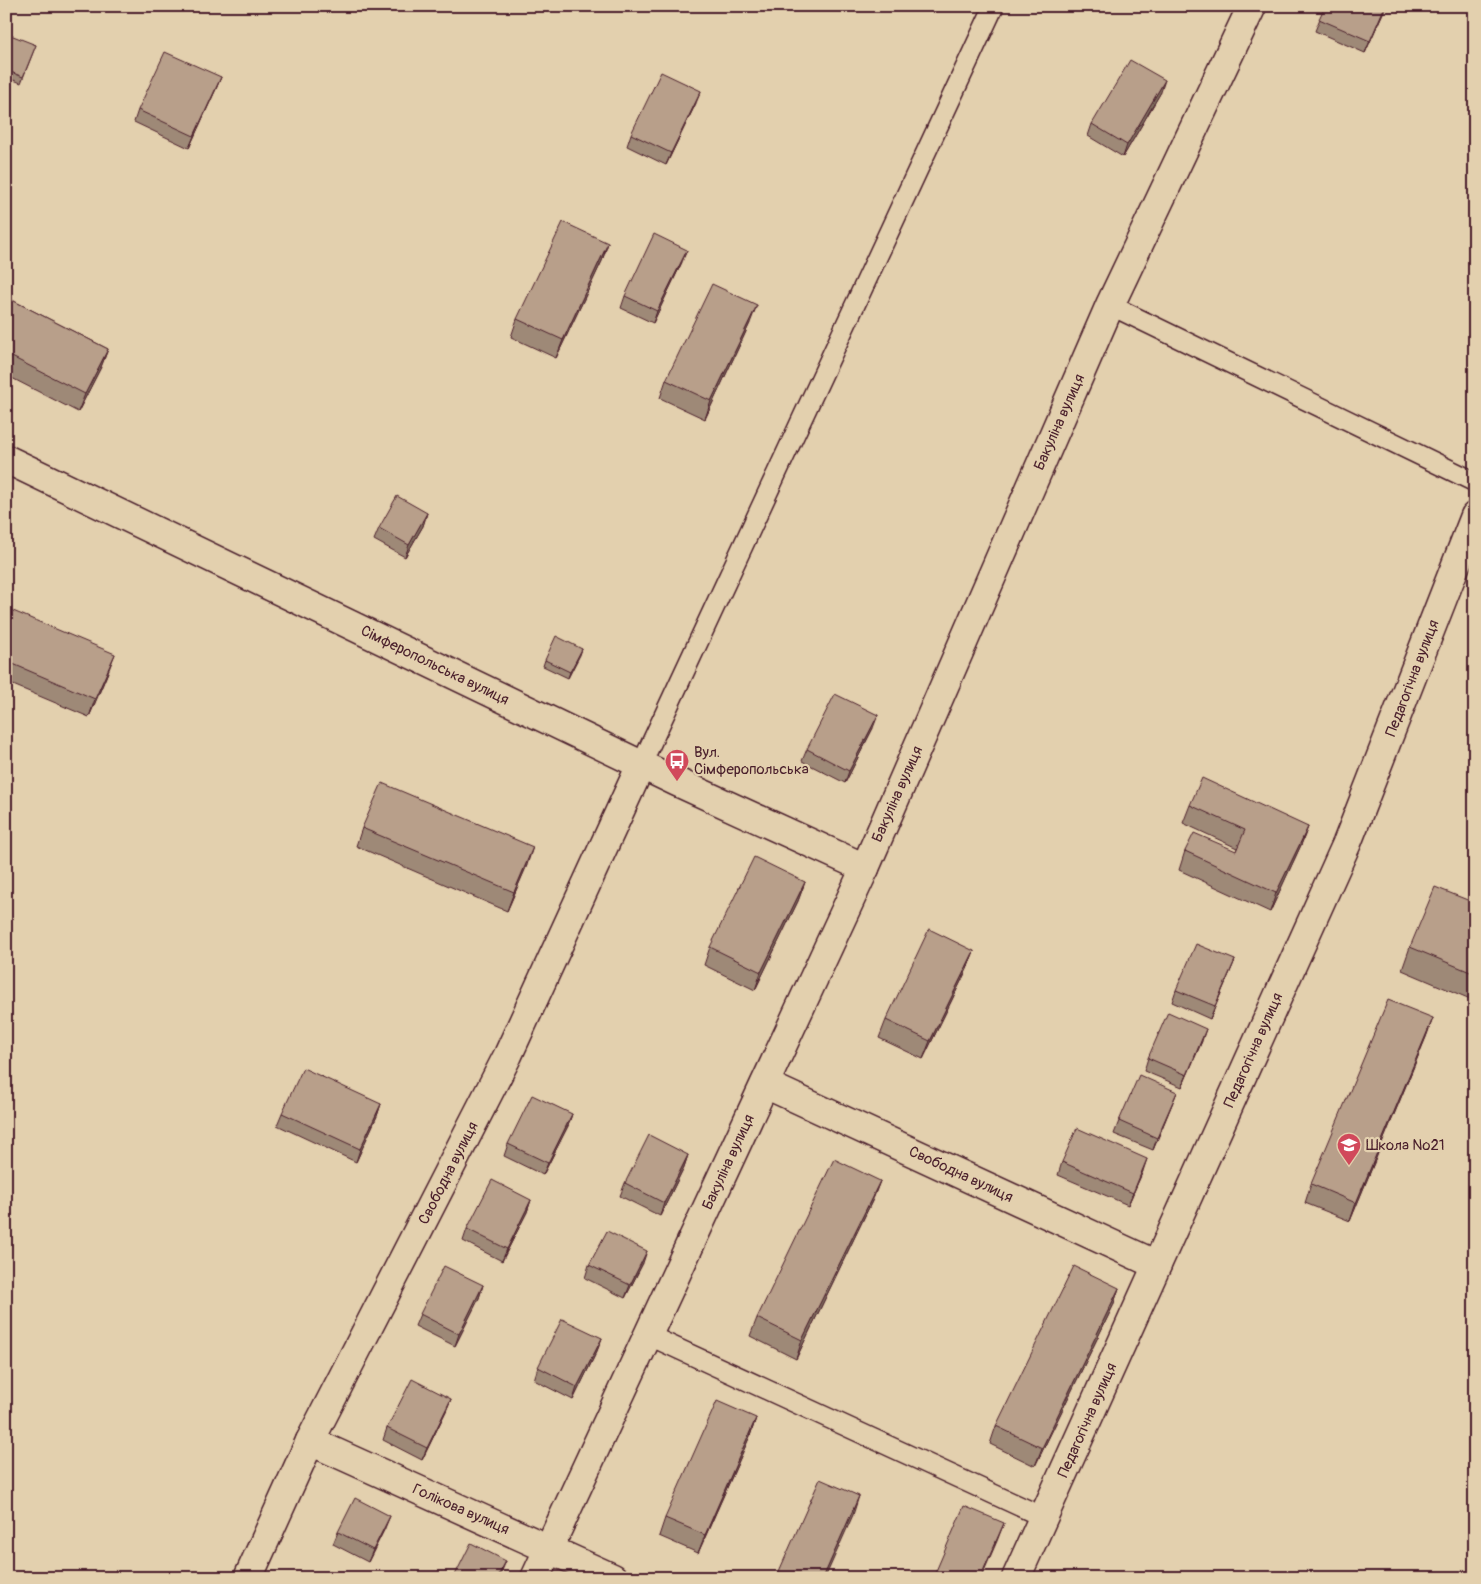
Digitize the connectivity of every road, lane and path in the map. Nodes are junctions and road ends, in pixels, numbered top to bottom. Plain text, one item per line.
1 (994, 6) edge
2 (1252, 6) edge
3 (1110, 305) junction
4 (6, 459) edge
5 (1475, 482) edge
6 (1475, 516) edge
7 (641, 764) junction
8 (865, 868) junction
9 (765, 1084) junction
10 (1157, 1264) junction
11 (648, 1335) junction
12 (310, 1441) junction
13 (1043, 1517) junction
14 (548, 1549) junction
15 (248, 1578) edge
16 (535, 1578) edge
17 (613, 1578) edge
18 (1016, 1578) edge

1 - 7 lane
2 - 3 street, Бакуліна вулиця
3 - 5 lane
3 - 8 street, Бакуліна вулиця
4 - 7 street, Сімферопольська вулиця
6 - 10 street, Педагогічна вулиця
7 - 8 street, Сімферопольська вулиця
7 - 12 street, Свободна вулиця
8 - 9 street, Бакуліна вулиця
9 - 10 street, Свободна вулиця
9 - 11 street, Бакуліна вулиця
10 - 13 street, Педагогічна вулиця
11 - 13 lane
11 - 14 street, Бакуліна вулиця
12 - 14 street, Голікова вулиця
12 - 15 street, Свободна вулиця
13 - 18 street, Педагогічна вулиця
14 - 16 street, Бакуліна вулиця
14 - 17 street, Голікова вулиця

